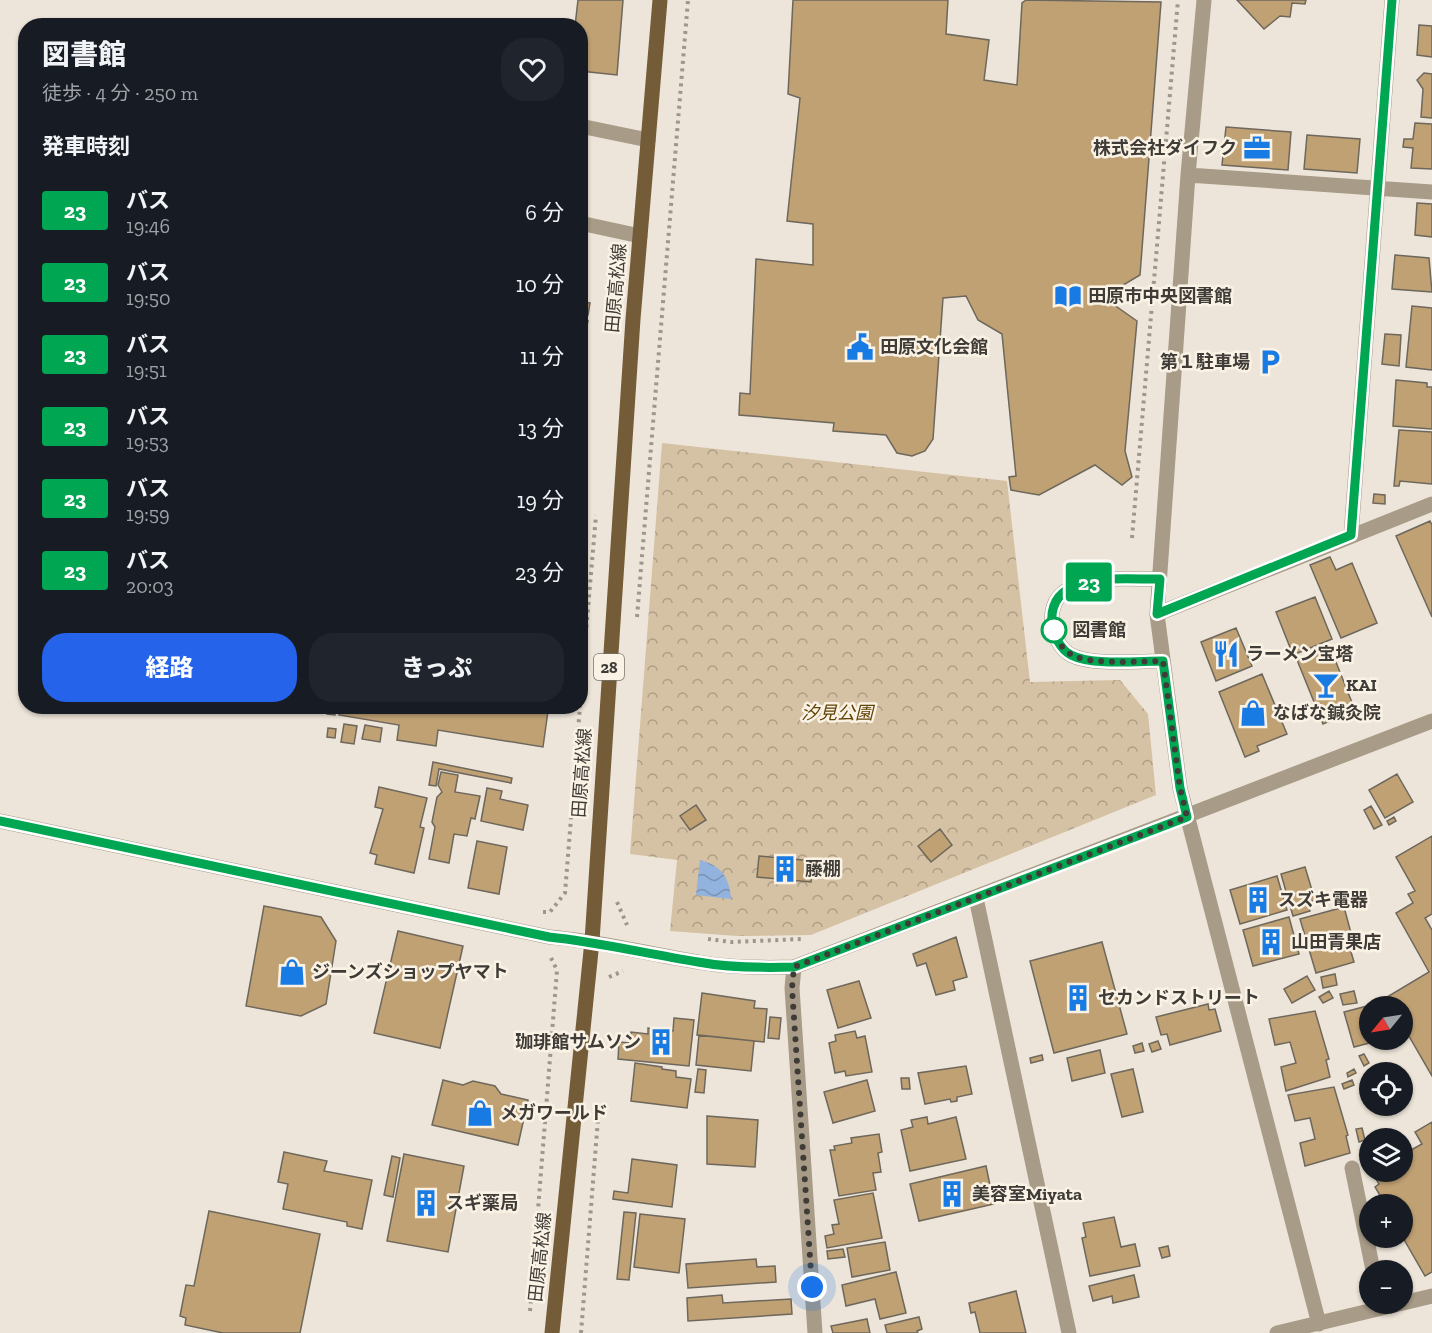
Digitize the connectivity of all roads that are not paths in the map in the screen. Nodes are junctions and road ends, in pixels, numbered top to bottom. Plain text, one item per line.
1 (660, 0) edge
2 (1204, 0) edge
3 (1392, 0) edge
4 (588, 128) edge
5 (648, 140) junction
6 (1188, 175) junction
7 (1376, 188) junction
8 (1432, 192) edge
9 (588, 225) edge
10 (640, 236) junction
11 (1432, 504) edge
12 (1351, 535) junction
13 (1160, 579) junction
14 (1157, 614) junction
15 (1163, 661) junction
16 (1432, 721) edge
17 (1187, 817) junction
18 (0, 821) edge
19 (976, 898) junction
20 (592, 941) junction
21 (794, 967) junction
22 (1352, 1168) dead end
23 (1371, 1260) edge
24 (1432, 1296) edge
25 (1413, 1300) edge
26 (1359, 1312) edge
27 (1319, 1324) junction
28 (552, 1333) edge
29 (815, 1333) edge
30 (1069, 1333) edge
31 (1277, 1333) edge

1 - 5 main road, 田原高松線 / 28
2 - 6 street
3 - 7 street
4 - 5 street
5 - 10 main road, 田原高松線 / 28
6 - 7 street
6 - 13 street
7 - 8 street
7 - 12 street
9 - 10 street
10 - 20 main road, 田原高松線 / 28
11 - 12 street
12 - 14 street
13 - 14 street
13 - 15 street
14 - 15 street
15 - 17 street
16 - 17 street
17 - 19 street
17 - 27 street
18 - 20 street
19 - 21 street
19 - 30 street
20 - 21 street
20 - 28 main road, 田原高松線 / 28
21 - 29 street
22 - 23 street
24 - 25 street
26 - 27 street
27 - 31 street

